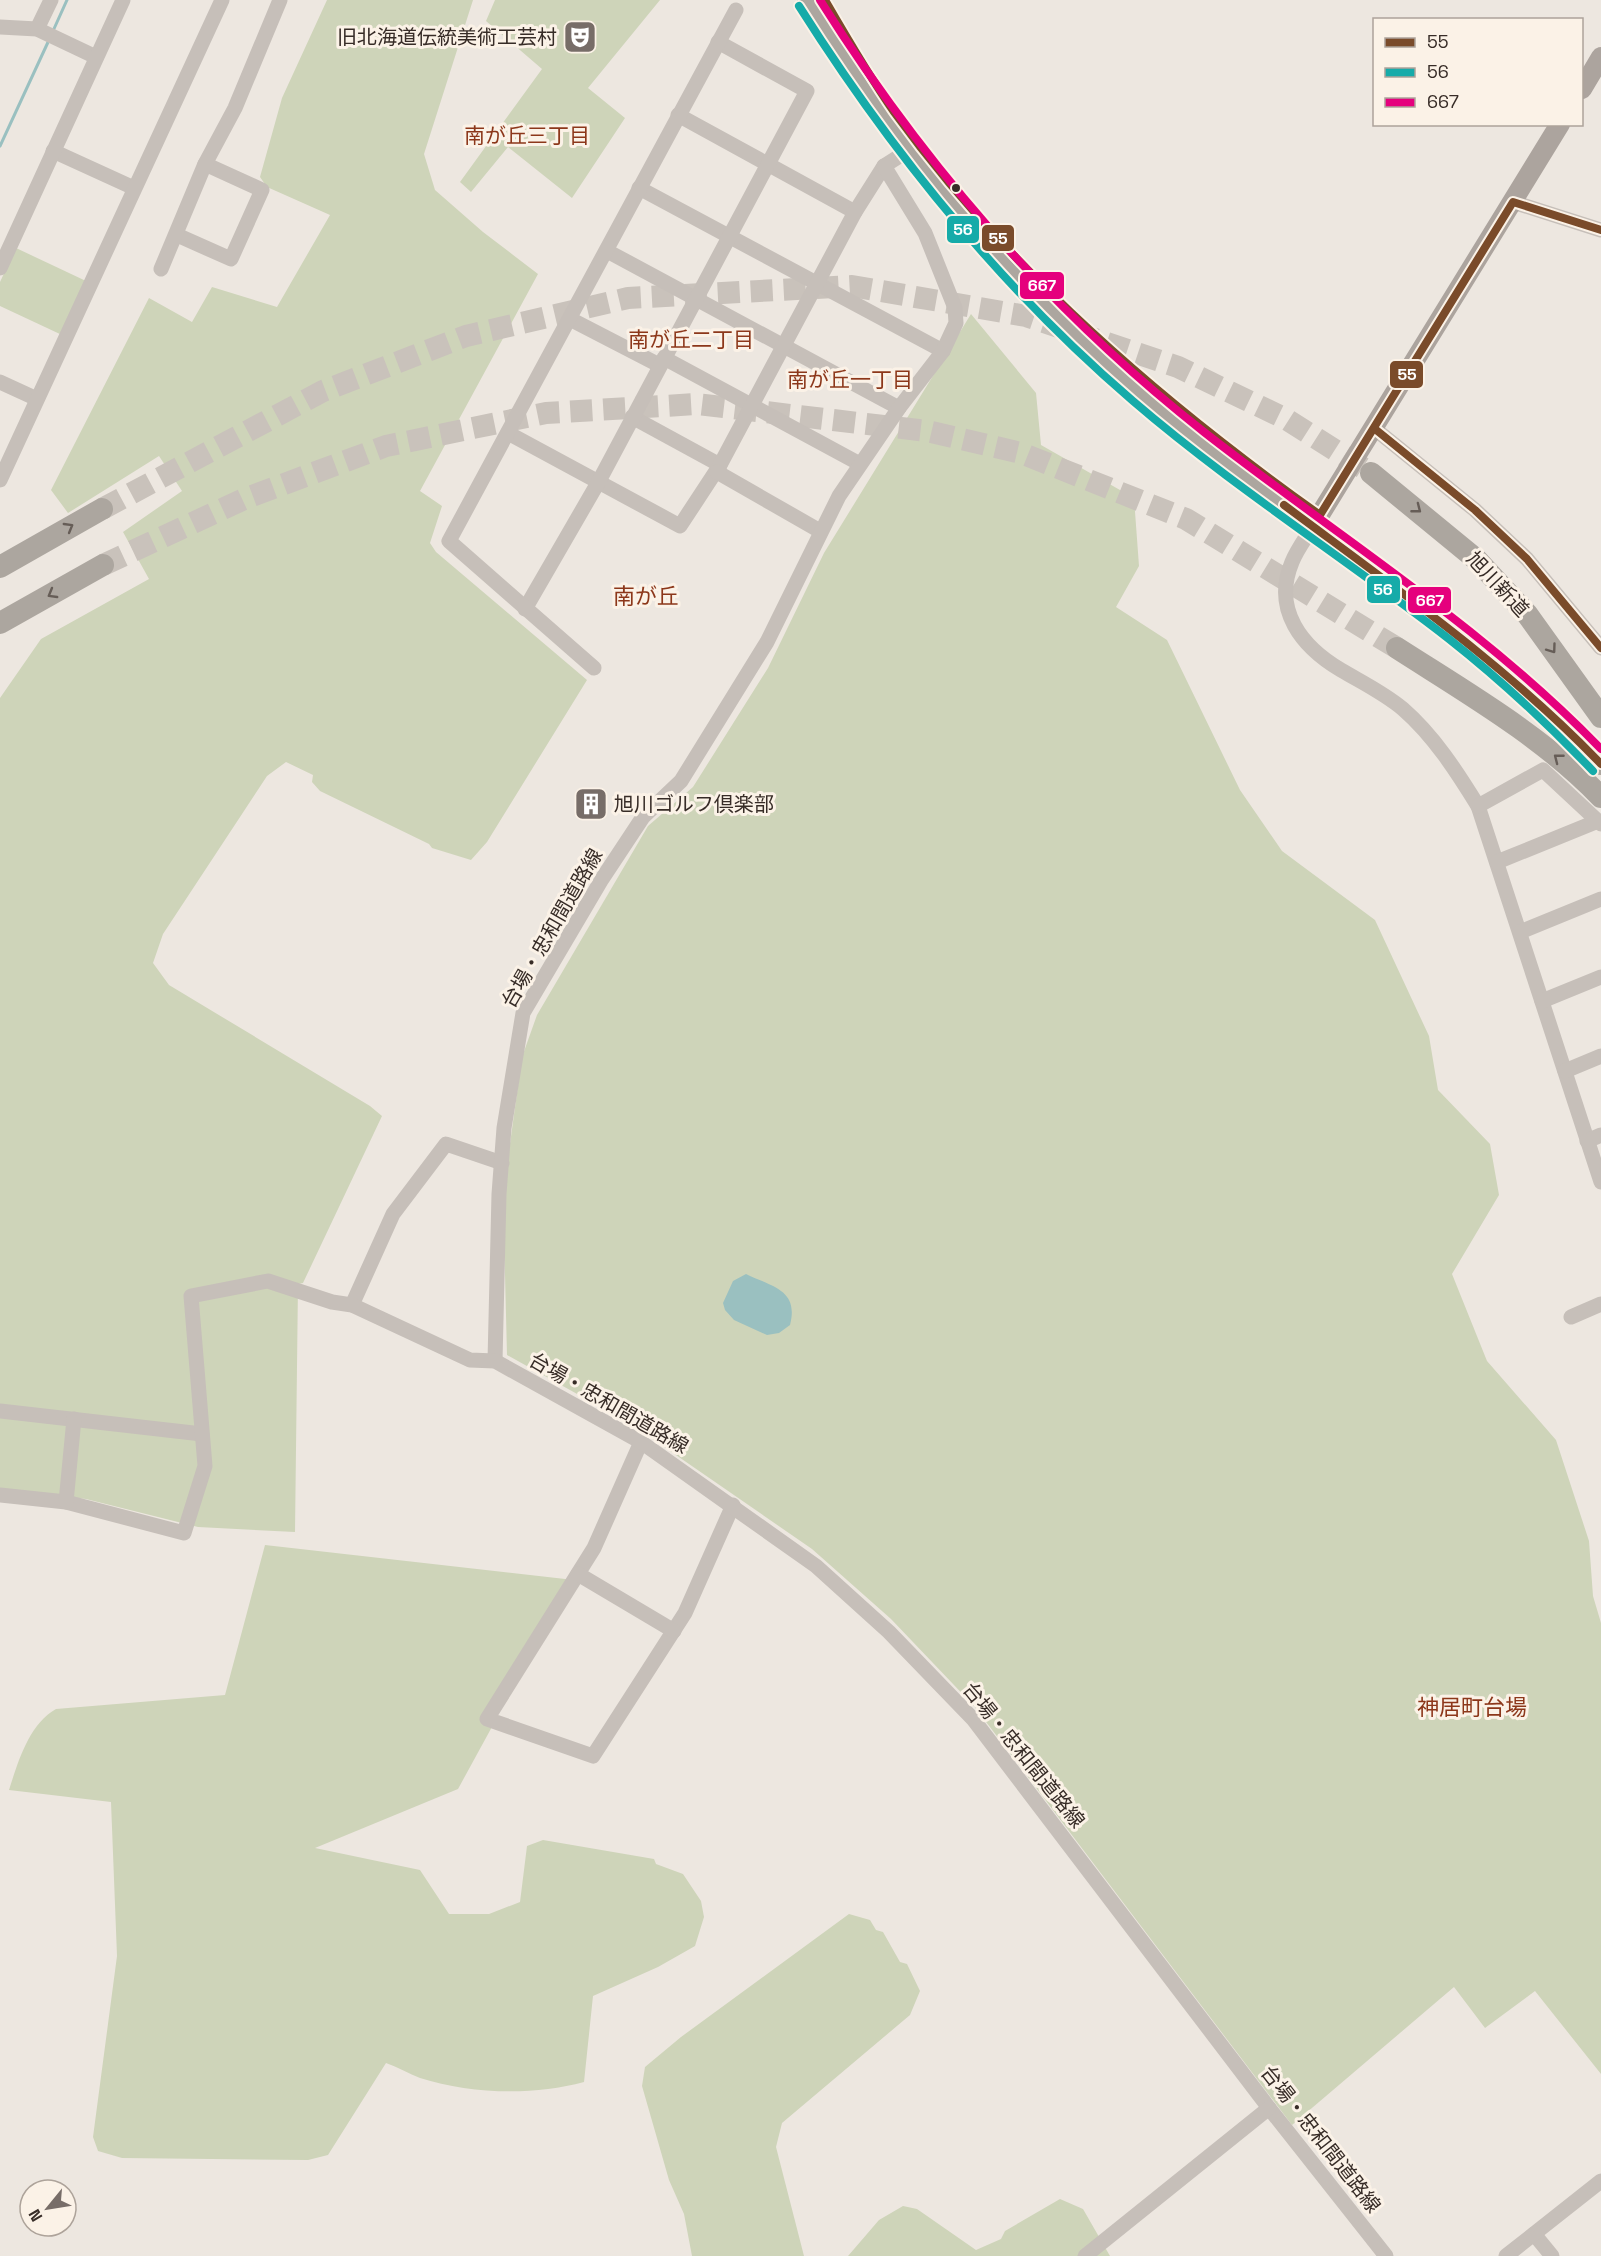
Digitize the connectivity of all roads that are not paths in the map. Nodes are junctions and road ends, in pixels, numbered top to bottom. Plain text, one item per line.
1 (51, 0) edge
2 (123, 0) edge
3 (222, 0) edge
4 (280, 0) edge
5 (808, 0) edge
6 (825, 0) edge
7 (736, 10) dead end
8 (0, 27) edge
9 (46, 33) junction
10 (718, 42) junction
11 (96, 57) junction
12 (1601, 57) edge
13 (1583, 86) edge
14 (678, 115) junction
15 (1559, 126) edge
16 (914, 148) junction
17 (53, 151) junction
18 (205, 164) junction
19 (768, 164) junction
20 (884, 166) junction
21 (134, 188) junction
22 (639, 188) junction
23 (1512, 202) junction
24 (855, 212) junction
25 (1601, 230) edge
26 (177, 235) junction
27 (730, 236) junction
28 (607, 251) junction
29 (0, 268) edge
30 (161, 269) dead end
31 (818, 285) junction
32 (696, 299) junction
33 (570, 319) junction
34 (786, 345) junction
35 (943, 351) junction
36 (661, 362) junction
37 (0, 382) edge
38 (37, 399) junction
39 (752, 406) junction
40 (899, 408) junction
41 (632, 417) junction
42 (1375, 429) junction
43 (508, 433) junction
44 (860, 464) junction
45 (719, 468) junction
46 (1371, 473) tunnel mouth
47 (0, 480) edge
48 (599, 482) junction
49 (102, 509) tunnel mouth
50 (1317, 521) junction
51 (820, 531) junction
52 (103, 565) tunnel mouth
53 (0, 567) edge
54 (525, 609) junction
55 (0, 623) edge
56 (1396, 648) tunnel mouth
57 (1601, 648) edge
58 (594, 668) dead end
59 (1601, 717) edge
60 (1601, 744) edge
61 (1601, 764) edge
62 (1601, 797) edge
63 (1478, 806) junction
64 (1599, 823) edge
65 (1497, 862) junction
66 (1601, 899) edge
67 (1520, 932) junction
68 (1601, 977) edge
69 (1542, 1001) junction
70 (1601, 1056) edge
71 (1565, 1071) junction
72 (1594, 1138) edge
73 (502, 1163) junction
74 (1601, 1182) edge
75 (1601, 1304) edge
76 (352, 1305) junction
77 (1571, 1317) dead end
78 (495, 1361) junction
79 (0, 1411) edge
80 (74, 1419) junction
81 (202, 1434) junction
82 (641, 1442) junction
83 (0, 1495) edge
84 (66, 1502) junction
85 (733, 1505) junction
86 (578, 1574) junction
87 (674, 1631) junction
88 (1269, 2108) junction
89 (1601, 2181) edge
90 (1534, 2234) junction
91 (1085, 2256) edge
92 (1386, 2256) edge
93 (1506, 2256) edge
94 (1552, 2256) edge

1 - 9 street
2 - 11 street
3 - 21 street
4 - 18 street
5 - 16 highway
6 - 16 highway
7 - 10 street
8 - 9 street
9 - 11 street
10 - 14 street
10 - 19 street
11 - 17 street
12 - 13 main road
14 - 19 street
14 - 22 street
15 - 23 main road
16 - 20 street
16 - 50 highway
17 - 21 street
17 - 29 street
18 - 26 street
18 - 26 street
19 - 24 street
19 - 27 street
20 - 24 street
20 - 35 street, 台場・忠和間道路線
21 - 38 street
22 - 27 street
22 - 28 street
23 - 25 street
23 - 42 main road
24 - 31 street
26 - 30 street
27 - 31 street
27 - 32 street
28 - 32 street
28 - 33 street
31 - 34 street
31 - 35 street
32 - 34 street
32 - 36 street
33 - 36 street
33 - 43 street
34 - 39 street
34 - 40 street
35 - 40 street, 台場・忠和間道路線
36 - 39 street
36 - 41 street
37 - 38 street
38 - 47 street
39 - 44 street
39 - 45 street
40 - 44 street, 台場・忠和間道路線
41 - 45 street
41 - 48 street
42 - 50 main road
42 - 57 street
43 - 48 street
43 - 54 street
44 - 51 street, 台場・忠和間道路線
45 - 48 street
45 - 51 street
46 -> 59 highway, 旭川新道
48 - 54 street
53 -> 49 highway
50 - 60 highway
50 - 61 highway
50 - 63 street
51 - 73 street, 台場・忠和間道路線
52 -> 55 highway
54 - 58 street
62 -> 56 highway
63 - 64 street
63 - 65 street
64 - 65 street
65 - 67 street
66 - 67 street
67 - 69 street
68 - 69 street
69 - 71 street
70 - 71 street
71 - 72 street
72 - 74 street
73 - 76 street
73 - 78 street, 台場・忠和間道路線
75 - 77 street
76 - 78 street
76 - 81 street
78 - 82 street, 台場・忠和間道路線
79 - 80 street
80 - 81 street
80 - 84 street
81 - 84 street
82 - 85 street, 台場・忠和間道路線
82 - 86 street
83 - 84 street
85 - 87 street
85 - 88 street, 台場・忠和間道路線
86 - 87 street
86 - 87 street
88 - 91 street
88 - 92 street, 台場・忠和間道路線
89 - 90 street
90 - 93 street
90 - 94 street

